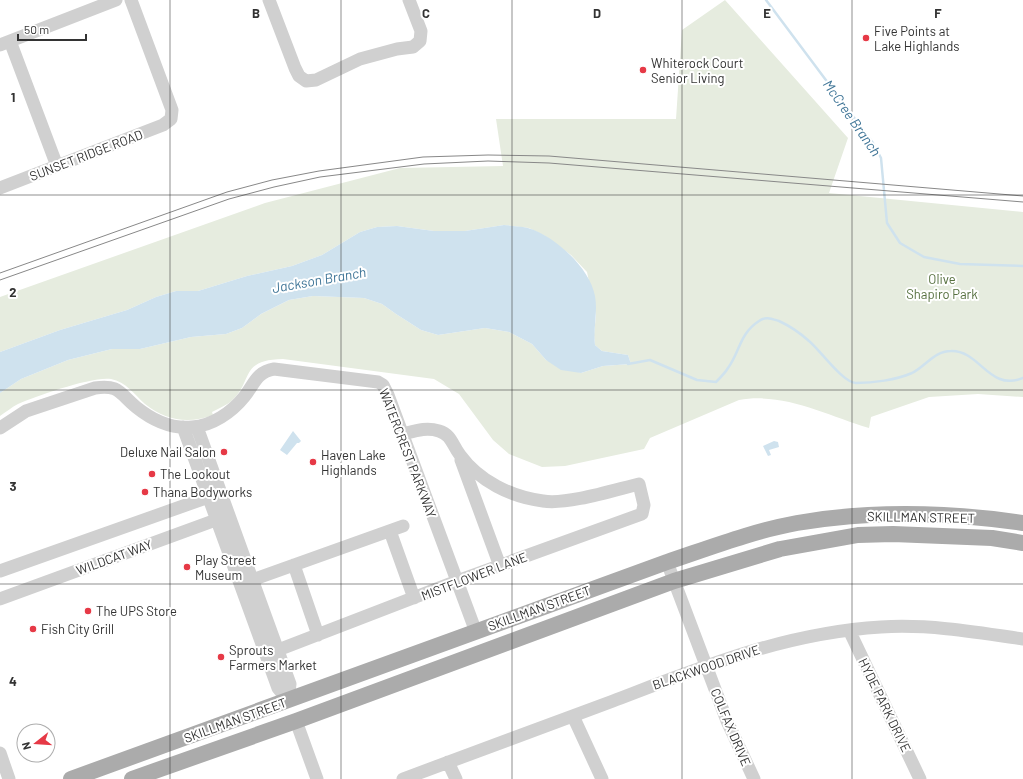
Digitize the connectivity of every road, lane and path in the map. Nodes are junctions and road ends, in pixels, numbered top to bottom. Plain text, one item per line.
1 (116, 0) edge
2 (131, 0) edge
3 (269, 0) edge
4 (409, 0) edge
5 (5, 43) edge
6 (57, 166) junction
7 (0, 188) edge
8 (183, 427) junction
9 (197, 427) junction
10 (0, 428) edge
11 (403, 434) junction
12 (459, 454) junction
13 (214, 494) junction
14 (911, 515) junction
15 (223, 518) junction
16 (1023, 523) edge
17 (403, 526) dead end
18 (390, 531) junction
19 (910, 535) junction
20 (1023, 544) edge
21 (667, 562) junction
22 (294, 565) junction
23 (500, 566) junction
24 (0, 571) edge
25 (238, 579) junction
26 (252, 580) junction
27 (457, 581) junction
28 (674, 582) junction
29 (414, 598) junction
30 (0, 599) edge
31 (849, 630) junction
32 (476, 632) junction
33 (318, 635) junction
34 (1023, 639) edge
35 (278, 650) junction
36 (483, 651) junction
37 (705, 666) junction
38 (288, 700) junction
39 (573, 716) junction
40 (296, 721) junction
41 (0, 753) edge
42 (126, 760) junction
43 (448, 762) junction
44 (9, 779) edge
45 (71, 779) edge
46 (132, 779) edge
47 (317, 779) edge
48 (403, 779) edge
49 (456, 779) edge
50 (602, 779) edge
51 (754, 779) edge
52 (920, 779) edge

1 - 5 street
2 - 6 street, SUNSET RIDGE ROAD
3 - 4 street
5 - 6 street
6 - 7 street, SUNSET RIDGE ROAD
8 - 9 street, WATERCREST PARKWAY
8 - 10 street, WATERCREST PARKWAY
8 - 13 street
9 - 11 street, WATERCREST PARKWAY
9 - 13 street
11 - 12 street
11 - 27 street, WATERCREST PARKWAY
12 - 23 street
12 - 23 street, MISTFLOWER LANE
13 - 15 street
13 - 24 street, WILDCAT WAY
14 - 16 main road, SKILLMAN STREET
14 - 19 main road
14 - 21 main road, SKILLMAN STREET
15 - 25 street
15 - 26 street
15 - 30 street, WILDCAT WAY
17 - 18 street
18 - 22 street
18 - 29 street
19 - 20 main road, SKILLMAN STREET
19 - 28 main road, SKILLMAN STREET
21 - 28 street, COLFAX DRIVE
21 - 32 main road, SKILLMAN STREET
22 - 26 street
22 - 33 street
23 - 27 street, MISTFLOWER LANE
25 - 26 street
25 - 38 street
26 - 35 street
27 - 29 street, MISTFLOWER LANE
27 - 32 street, WATERCREST PARKWAY
28 - 36 main road, SKILLMAN STREET
28 - 37 street, COLFAX DRIVE
29 - 33 street, MISTFLOWER LANE
31 - 34 street, BLACKWOOD DRIVE
31 - 37 street, BLACKWOOD DRIVE
31 - 52 street, HYDE PARK DRIVE
32 - 36 main road
32 - 38 main road, SKILLMAN STREET
33 - 35 street, MISTFLOWER LANE
35 - 38 street
36 - 40 main road, SKILLMAN STREET
37 - 39 street, BLACKWOOD DRIVE
37 - 51 street, COLFAX DRIVE
38 - 40 main road
38 - 42 main road, SKILLMAN STREET
39 - 43 street, BLACKWOOD DRIVE
39 - 50 street
40 - 46 main road, SKILLMAN STREET
40 - 47 street
41 - 44 street
42 - 45 main road, SKILLMAN STREET
42 - 46 main road
43 - 48 street, BLACKWOOD DRIVE
43 - 49 street

